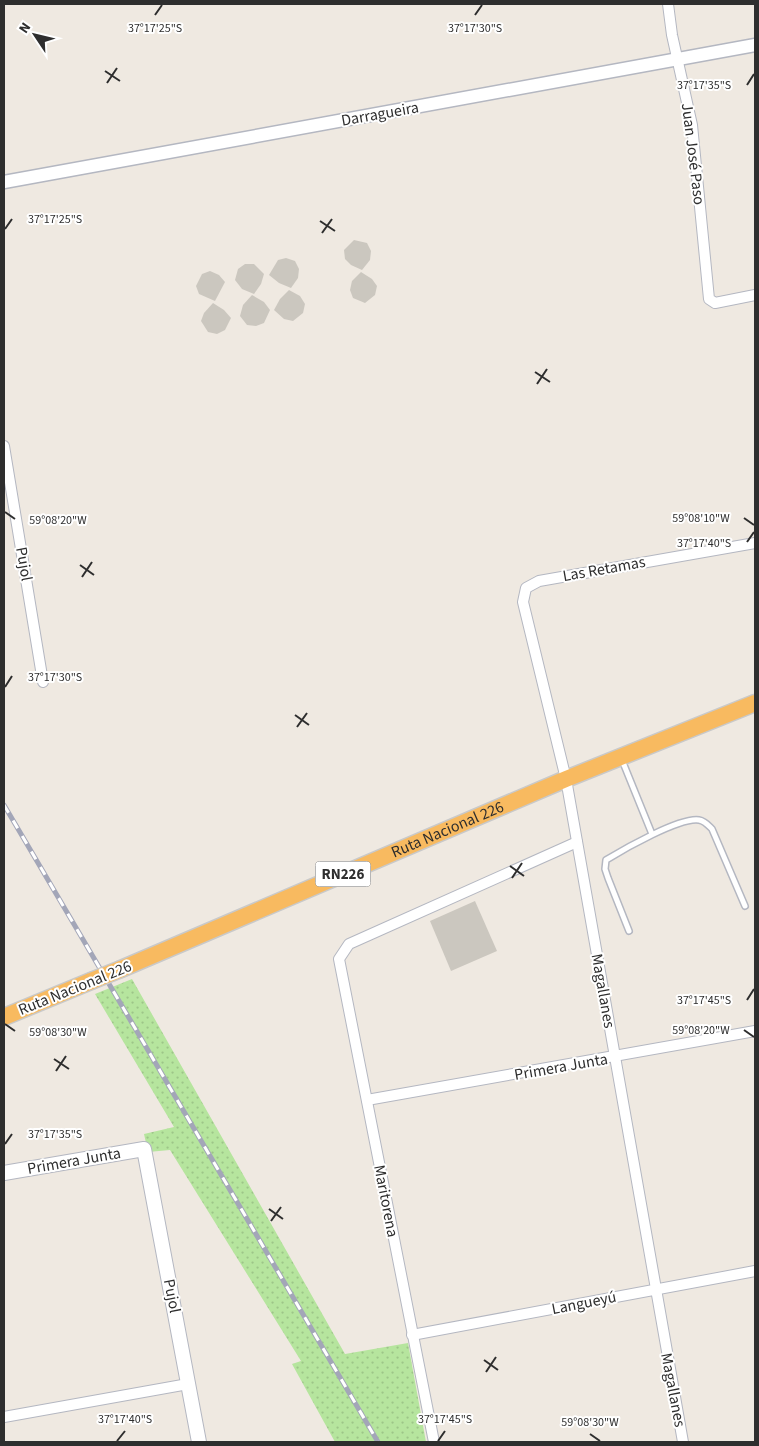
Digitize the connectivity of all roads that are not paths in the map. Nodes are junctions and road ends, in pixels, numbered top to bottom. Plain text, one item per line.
1 (668, 4) edge
2 (755, 45) edge
3 (678, 59) junction
4 (4, 182) edge
5 (755, 294) edge
6 (4, 446) edge
7 (755, 543) edge
8 (523, 602) joint
9 (43, 682) dead end
10 (755, 703) edge
11 (621, 757) junction
12 (566, 780) junction
13 (652, 834) junction
14 (577, 842) junction
15 (745, 906) dead end
16 (628, 931) dead end
17 (4, 1017) edge
18 (755, 1032) edge
19 (615, 1058) junction
20 (367, 1100) junction
21 (144, 1149) joint
22 (4, 1174) edge
23 (755, 1271) edge
24 (654, 1290) junction
25 (412, 1335) junction
26 (188, 1384) junction
27 (4, 1417) edge
28 (199, 1442) edge
29 (434, 1442) edge
30 (683, 1442) edge

1 - 3 street, Juan José Paso
2 - 3 street, Darragueira
3 - 4 street, Darragueira
3 - 5 street, Juan José Paso
6 - 9 street, Pujol
7 - 8 street, Las Retamas
8 - 12 street, Magallanes
10 - 11 highway, Ruta Nacional 226 / RN226
11 - 12 highway, Ruta Nacional 226 / RN226
11 - 13 lane
12 - 14 street, Magallanes
12 - 17 highway, Ruta Nacional 226 / RN226, bridge
13 - 15 lane
13 - 16 lane
14 - 19 street, Magallanes
14 - 20 street, Maritorena
18 - 19 street, Primera Junta
19 - 20 street, Primera Junta
19 - 24 street, Magallanes
20 - 25 street, Maritorena
21 - 22 main road, Primera Junta
21 - 26 main road, Pujol
23 - 24 street, Langueyú
24 - 25 street, Langueyú
24 - 30 street, Magallanes
25 - 29 street, Maritorena
26 - 27 street
26 - 28 main road, Pujol

